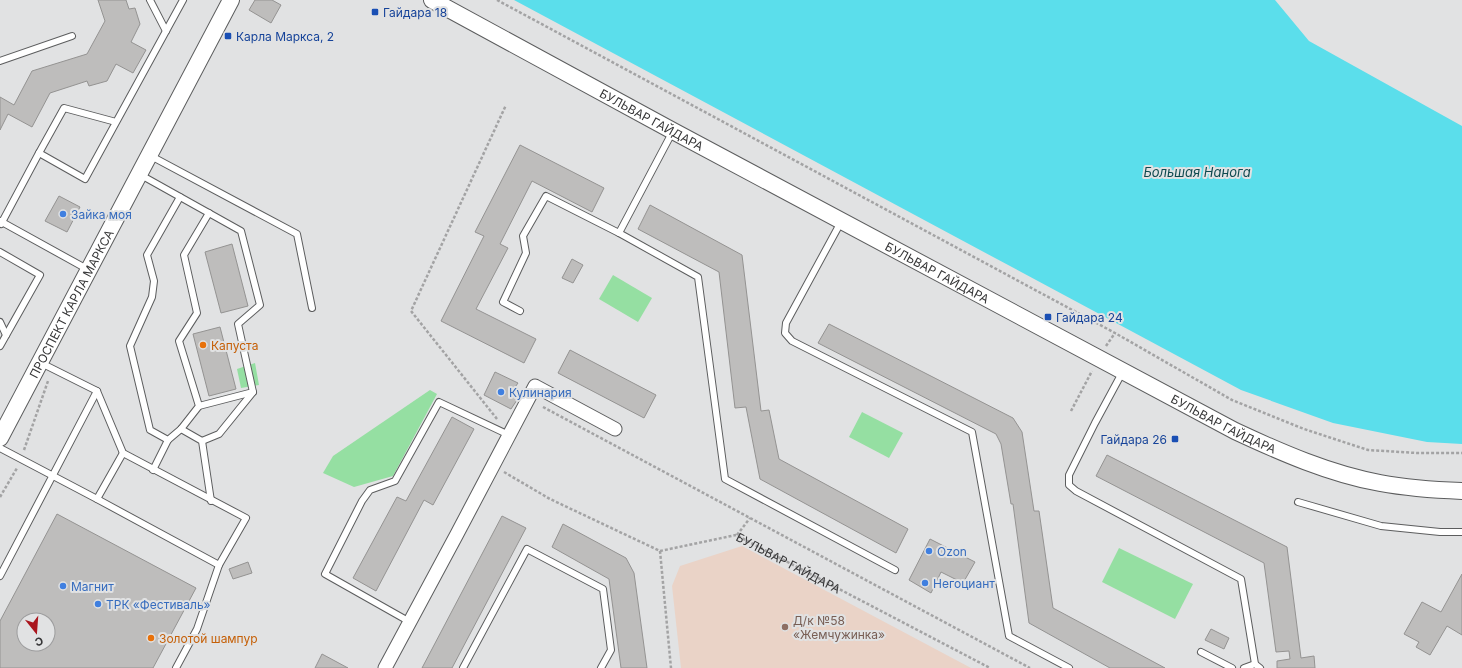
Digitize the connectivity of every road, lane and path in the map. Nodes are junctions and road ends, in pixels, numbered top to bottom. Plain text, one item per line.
1 (150, 0) edge
2 (183, 0) edge
3 (231, 0) edge
4 (432, 0) edge
5 (497, 0) edge
6 (166, 31) junction
7 (72, 36) dead end
8 (0, 61) edge
9 (506, 105) dead end
10 (116, 122) junction
11 (673, 131) junction
12 (39, 153) junction
13 (149, 155) junction
14 (139, 174) junction
15 (180, 197) junction
16 (209, 213) junction
17 (842, 220) junction
18 (1, 223) edge
19 (619, 233) junction
20 (0, 252) edge
21 (89, 270) junction
22 (312, 308) dead end
23 (520, 311) dead end
24 (0, 322) edge
25 (6, 335) junction
26 (0, 346) edge
27 (46, 366) junction
28 (1123, 371) junction
29 (97, 391) junction
30 (253, 392) junction
31 (200, 406) junction
32 (543, 407) dead end
33 (181, 429) junction
34 (615, 429) dead end
35 (509, 435) junction
36 (0, 438) edge
37 (168, 440) junction
38 (202, 441) junction
39 (0, 448) edge
40 (122, 453) junction
41 (1462, 453) edge
42 (21, 459) junction
43 (493, 466) junction
44 (153, 470) junction
45 (52, 476) junction
46 (1462, 491) edge
47 (0, 498) edge
48 (97, 499) junction
49 (211, 501) junction
50 (1298, 502) dead end
51 (750, 518) junction
52 (1462, 532) edge
53 (736, 535) junction
54 (660, 551) junction
55 (219, 565) junction
56 (895, 570) dead end
57 (0, 576) edge
58 (410, 622) junction
59 (1201, 652) dead end
60 (1257, 666) edge
61 (176, 668) edge
62 (385, 668) edge
63 (463, 668) edge
64 (601, 668) edge
65 (671, 668) edge
66 (990, 668) edge
67 (1030, 668) edge
68 (1069, 668) edge
69 (1232, 668) edge
70 (1244, 668) edge

1 - 6 lane
2 - 6 lane
3 - 13 street, ПРОСПЕКТ КАРЛА МАРКСА
4 - 11 street, БУЛЬВАР ГАЙДАРА
5 - 41 path
6 - 10 lane
7 - 8 lane
9 - 35 path
10 - 12 lane
10 - 12 lane
11 - 17 street, БУЛЬВАР ГАЙДАРА
11 - 19 lane
12 - 18 lane
13 - 14 street, ПРОСПЕКТ КАРЛА МАРКСА
13 - 22 lane
14 - 15 lane
14 - 21 street, ПРОСПЕКТ КАРЛА МАРКСА
15 - 16 lane
15 - 37 lane
16 - 30 lane
16 - 31 lane
17 - 28 street, БУЛЬВАР ГАЙДАРА
17 - 68 lane
18 - 21 lane
19 - 23 lane
19 - 56 lane
20 - 25 lane
21 - 27 street, ПРОСПЕКТ КАРЛА МАРКСА
24 - 25 lane
25 - 26 lane
27 - 29 lane
27 - 36 street, ПРОСПЕКТ КАРЛА МАРКСА
27 - 42 path
28 - 46 street, БУЛЬВАР ГАЙДАРА
28 - 60 lane
29 - 40 lane
29 - 45 lane
30 - 31 lane
30 - 38 lane
31 - 33 lane
32 - 51 path
33 - 37 lane
33 - 38 lane
34 - 35 street
35 - 43 street
35 - 58 lane
37 - 44 lane
38 - 49 lane
39 - 42 lane
40 - 44 lane
40 - 48 lane
42 - 45 lane
42 - 47 path
43 - 54 path
43 - 58 street
44 - 49 lane
45 - 48 lane
45 - 57 lane
48 - 55 lane
49 - 55 lane
50 - 52 lane
51 - 53 path
51 - 67 path
53 - 54 path, БУЛЬВАР ГАЙДАРА
53 - 66 path, БУЛЬВАР ГАЙДАРА
54 - 65 path
55 - 61 lane
58 - 62 street
59 - 69 lane
60 - 70 lane
63 - 64 lane

